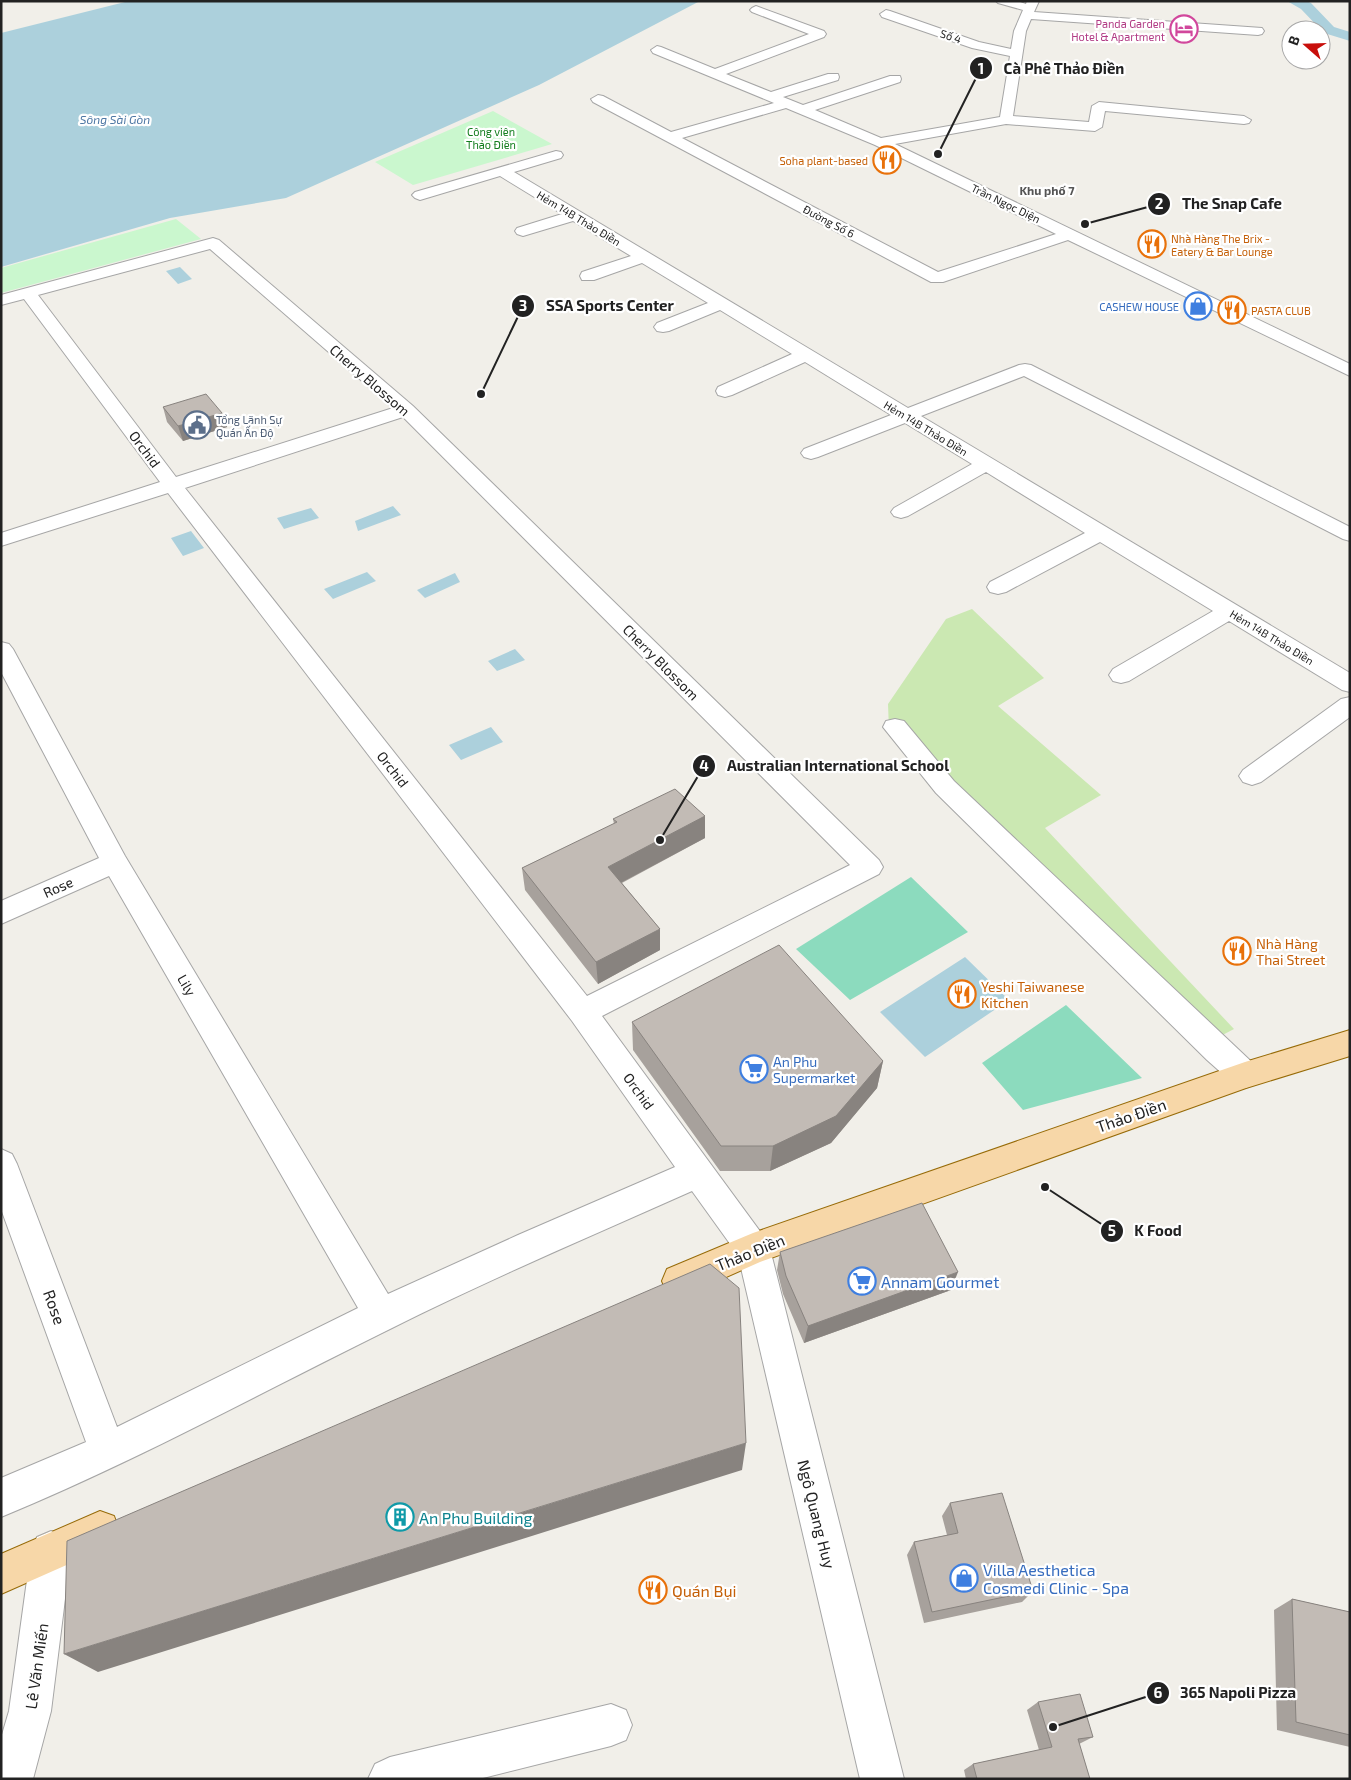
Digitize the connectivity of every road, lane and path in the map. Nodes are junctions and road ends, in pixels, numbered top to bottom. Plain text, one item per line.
1 (1002, 1) edge
2 (1030, 8) edge
3 (756, 10) dead end
4 (886, 14) dead end
5 (1258, 31) dead end
6 (656, 50) dead end
7 (1016, 54) junction
8 (716, 73) junction
9 (833, 77) dead end
10 (895, 79) dead end
11 (772, 96) junction
12 (598, 99) dead end
13 (795, 106) junction
14 (1006, 120) junction
15 (1244, 120) dead end
16 (670, 137) junction
17 (880, 142) junction
18 (556, 155) dead end
19 (502, 171) junction
20 (420, 195) dead end
21 (575, 215) junction
22 (523, 231) dead end
23 (1070, 234) junction
24 (644, 257) junction
25 (588, 276) dead end
26 (28, 293) junction
27 (1, 300) edge
28 (721, 304) junction
29 (663, 327) dead end
30 (806, 355) junction
31 (1350, 371) edge
32 (725, 391) dead end
33 (406, 410) junction
34 (906, 416) junction
35 (810, 453) dead end
36 (986, 464) junction
37 (172, 485) junction
38 (901, 512) dead end
39 (1101, 534) junction
40 (1350, 535) edge
41 (1, 540) edge
42 (998, 587) dead end
43 (1229, 611) junction
44 (1, 649) edge
45 (1121, 675) dead end
46 (1350, 684) edge
47 (1350, 705) edge
48 (895, 727) dead end
49 (1252, 776) dead end
50 (115, 862) junction
51 (1, 913) edge
52 (582, 1012) junction
53 (1350, 1043) edge
54 (1245, 1075) junction
55 (1, 1164) edge
56 (698, 1173) junction
57 (754, 1249) junction
58 (653, 1292) edge
59 (381, 1316) junction
60 (108, 1451) junction
61 (1, 1498) edge
62 (124, 1520) edge
63 (51, 1551) junction
64 (1, 1574) edge
65 (611, 1725) dead end
66 (11, 1779) edge
67 (390, 1779) edge
68 (882, 1779) edge

1 - 2 street
2 - 5 street
2 - 7 street
3 - 8 street
4 - 7 street, Số 4
6 - 8 street, Trần Ngọc Diện
7 - 14 street
8 - 11 street, Trần Ngọc Diện
9 - 11 street
10 - 13 street
11 - 13 street, Trần Ngọc Diện
12 - 16 street, Đường Số 6
13 - 16 street
13 - 17 street, Trần Ngọc Diện
14 - 15 street
14 - 17 street
16 - 23 street, Đường Số 6
17 - 23 street, Trần Ngọc Diện
18 - 19 street
19 - 20 street
19 - 21 street, Hẻm 14B Thảo Điền
21 - 22 street
21 - 24 street, Hẻm 14B Thảo Điền
23 - 31 street, Trần Ngọc Diện
24 - 25 street
24 - 28 street, Hẻm 14B Thảo Điền
26 - 27 street
26 - 33 street, Cherry Blossom
26 - 37 street, Orchid
28 - 29 street
28 - 30 street, Hẻm 14B Thảo Điền
30 - 32 street
30 - 34 street, Hẻm 14B Thảo Điền
33 - 37 street
33 - 52 street, Cherry Blossom
34 - 35 street
34 - 36 street, Hẻm 14B Thảo Điền
34 - 40 street
36 - 38 street
36 - 39 street, Hẻm 14B Thảo Điền
37 - 41 street
37 - 52 street, Orchid
39 - 42 street
39 - 43 street, Hẻm 14B Thảo Điền
43 - 45 street
43 - 46 street, Hẻm 14B Thảo Điền
44 - 50 street, Lily
47 - 49 street
48 - 54 street
50 - 51 street, Rose
50 - 59 street, Lily
52 - 56 street, Orchid
53 - 54 main road, Thảo Điền
54 - 57 main road, Thảo Điền
55 - 60 street, Rose
56 - 57 street, Orchid
56 - 59 street
57 - 58 main road, Thảo Điền
57 - 68 street, Ngô Quang Huy
59 - 60 street
60 - 61 street
62 - 63 main road
63 - 64 main road
63 - 66 street, Lê Văn Miến
65 - 67 street

